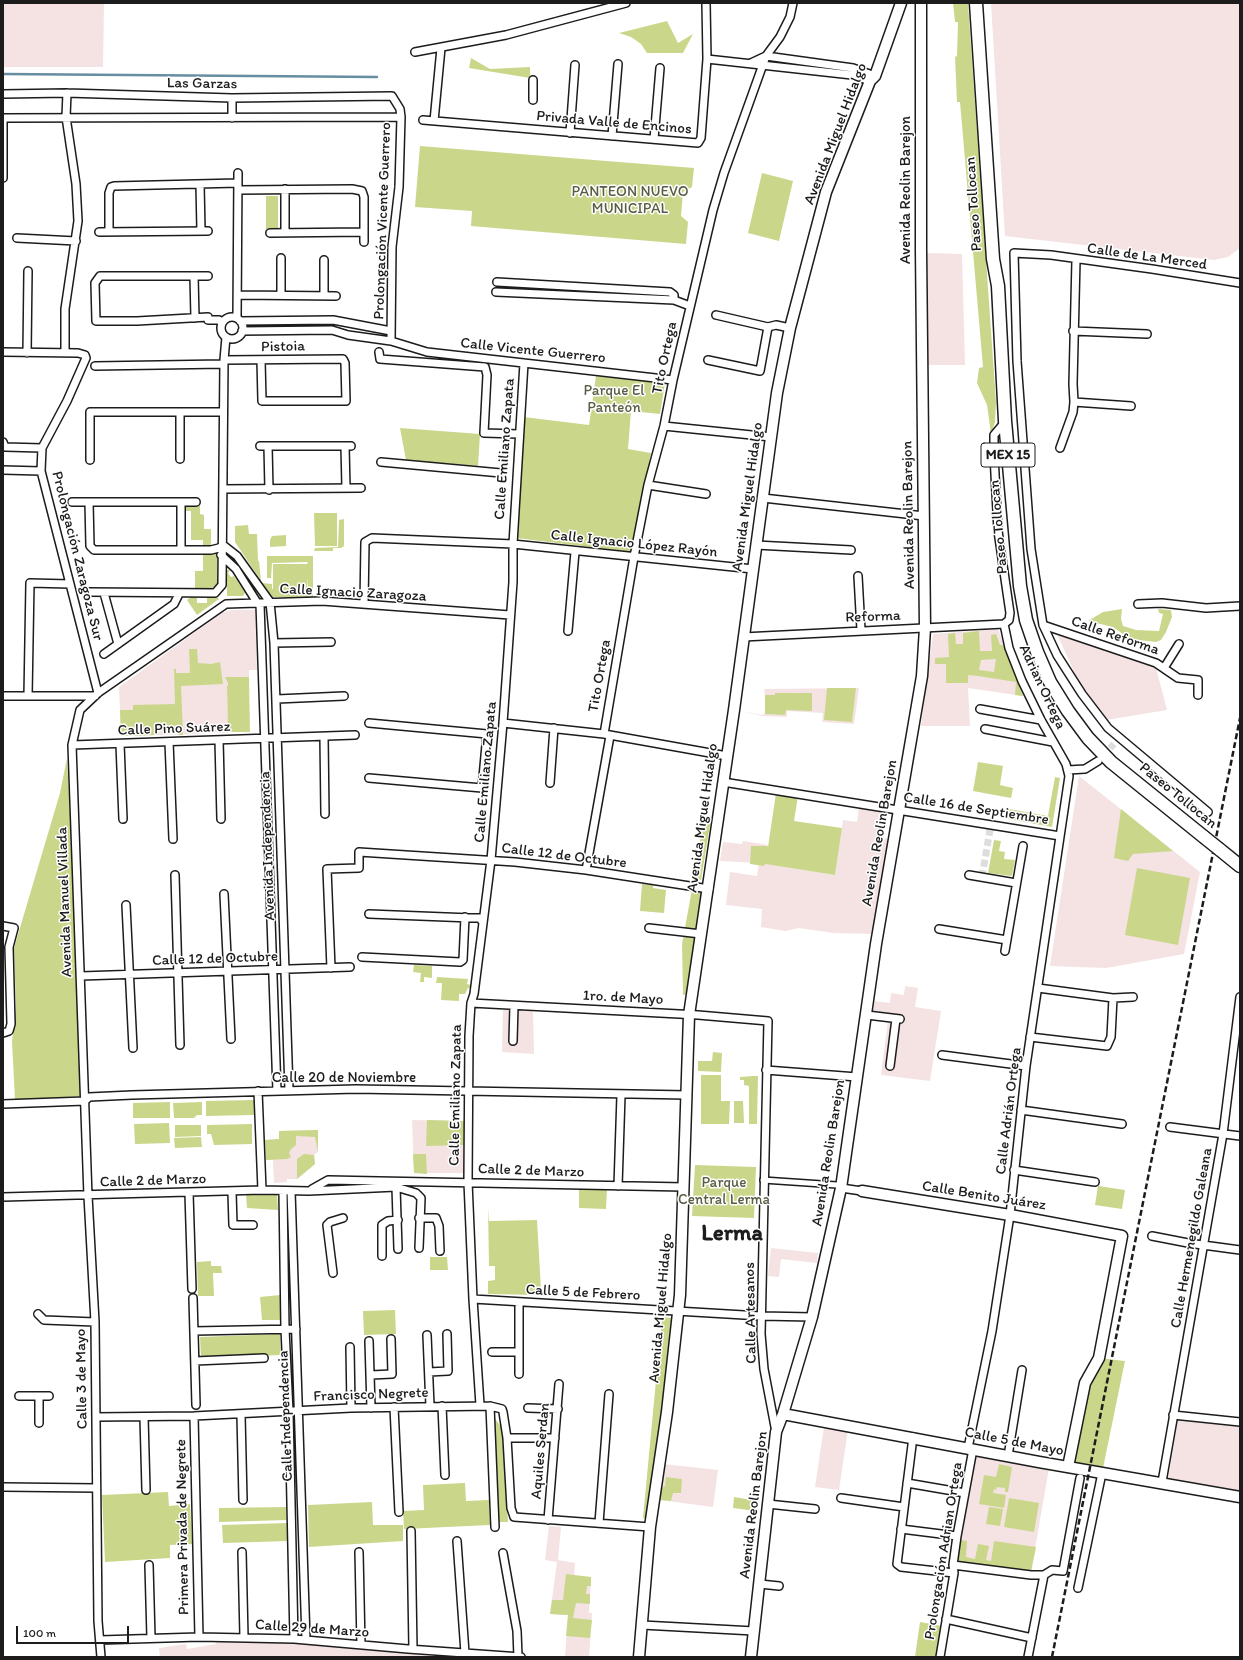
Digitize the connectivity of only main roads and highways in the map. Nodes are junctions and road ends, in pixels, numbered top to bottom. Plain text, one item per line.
1 (901, 3) edge
2 (921, 3) edge
3 (976, 3) edge
4 (1240, 866) edge
5 (862, 1191) road end
6 (783, 1414) junction
7 (1068, 1467) junction
8 (1240, 1497) edge
9 (639, 1657) edge
10 (751, 1657) edge

1 - 9 main road, Avenida Miguel Hidalgo
2 - 6 main road, Avenida Reolin Barejon
3 - 4 highway, Paseo Tollocan / MEX 15, bridge
5 - 7 main road, Calle Benito Juárez
6 - 7 main road, Calle 5 de Mayo
6 - 10 main road, Avenida Reolin Barejon
7 - 8 main road, Calle 5 de Mayo

